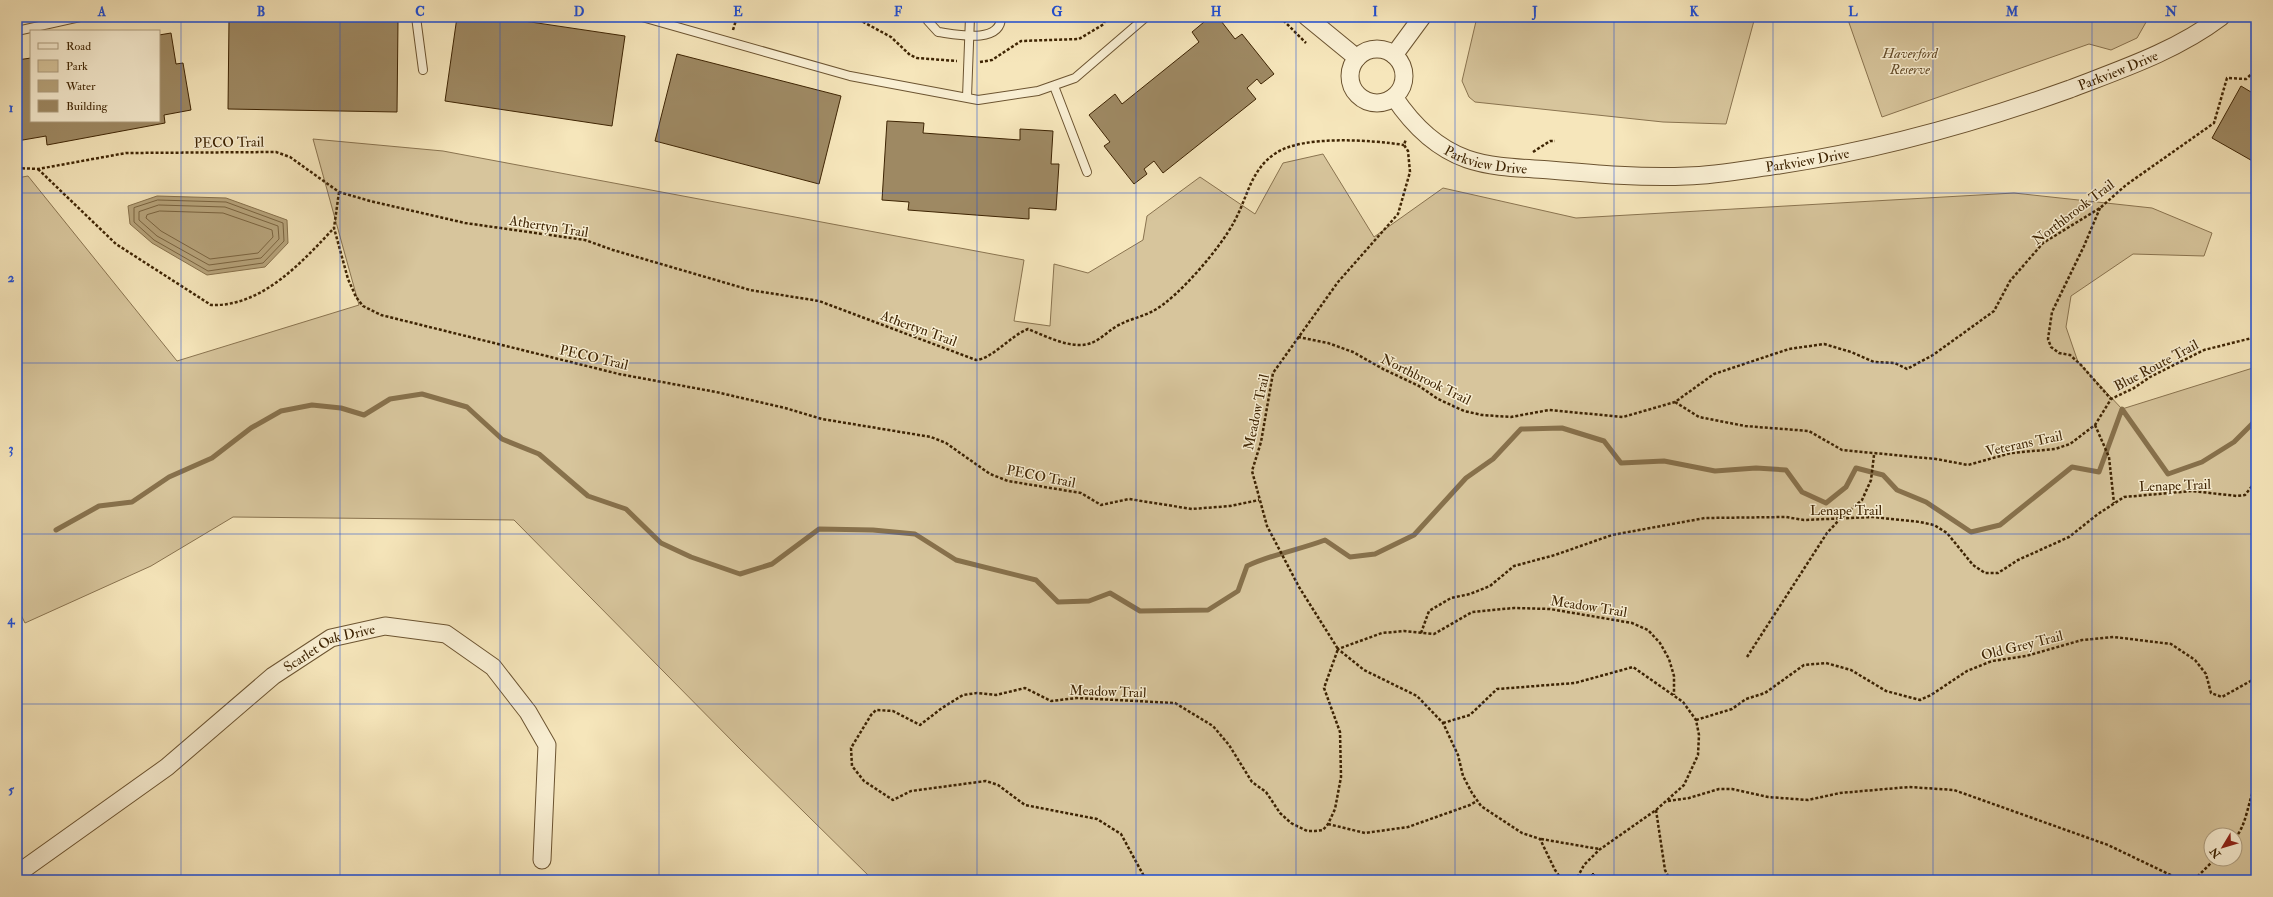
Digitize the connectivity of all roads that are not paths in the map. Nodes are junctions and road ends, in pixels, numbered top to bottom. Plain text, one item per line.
1 (80, 17) edge
2 (416, 17) edge
3 (642, 17) edge
4 (927, 17) edge
5 (970, 17) edge
6 (1001, 17) edge
7 (1146, 17) edge
8 (1306, 17) edge
9 (1422, 17) edge
10 (2221, 17) edge
11 (17, 31) edge
12 (970, 36) junction
13 (1394, 55) junction
14 (1357, 58) junction
15 (423, 70) dead end
16 (1054, 86) junction
17 (1394, 97) junction
18 (967, 98) junction
19 (1087, 172) dead end
20 (542, 860) dead end
21 (17, 874) edge

1 - 11 lane
2 - 15 lane
3 - 18 lane
4 - 12 lane
5 - 12 lane
6 - 12 lane
7 - 16 lane
8 - 14 street
9 - 13 street
10 - 17 street, Parkview Drive
12 - 18 lane
13 - 14 street
13 - 17 street
14 - 17 street
16 - 18 lane
16 - 19 lane
20 - 21 street, Scarlet Oak Drive

